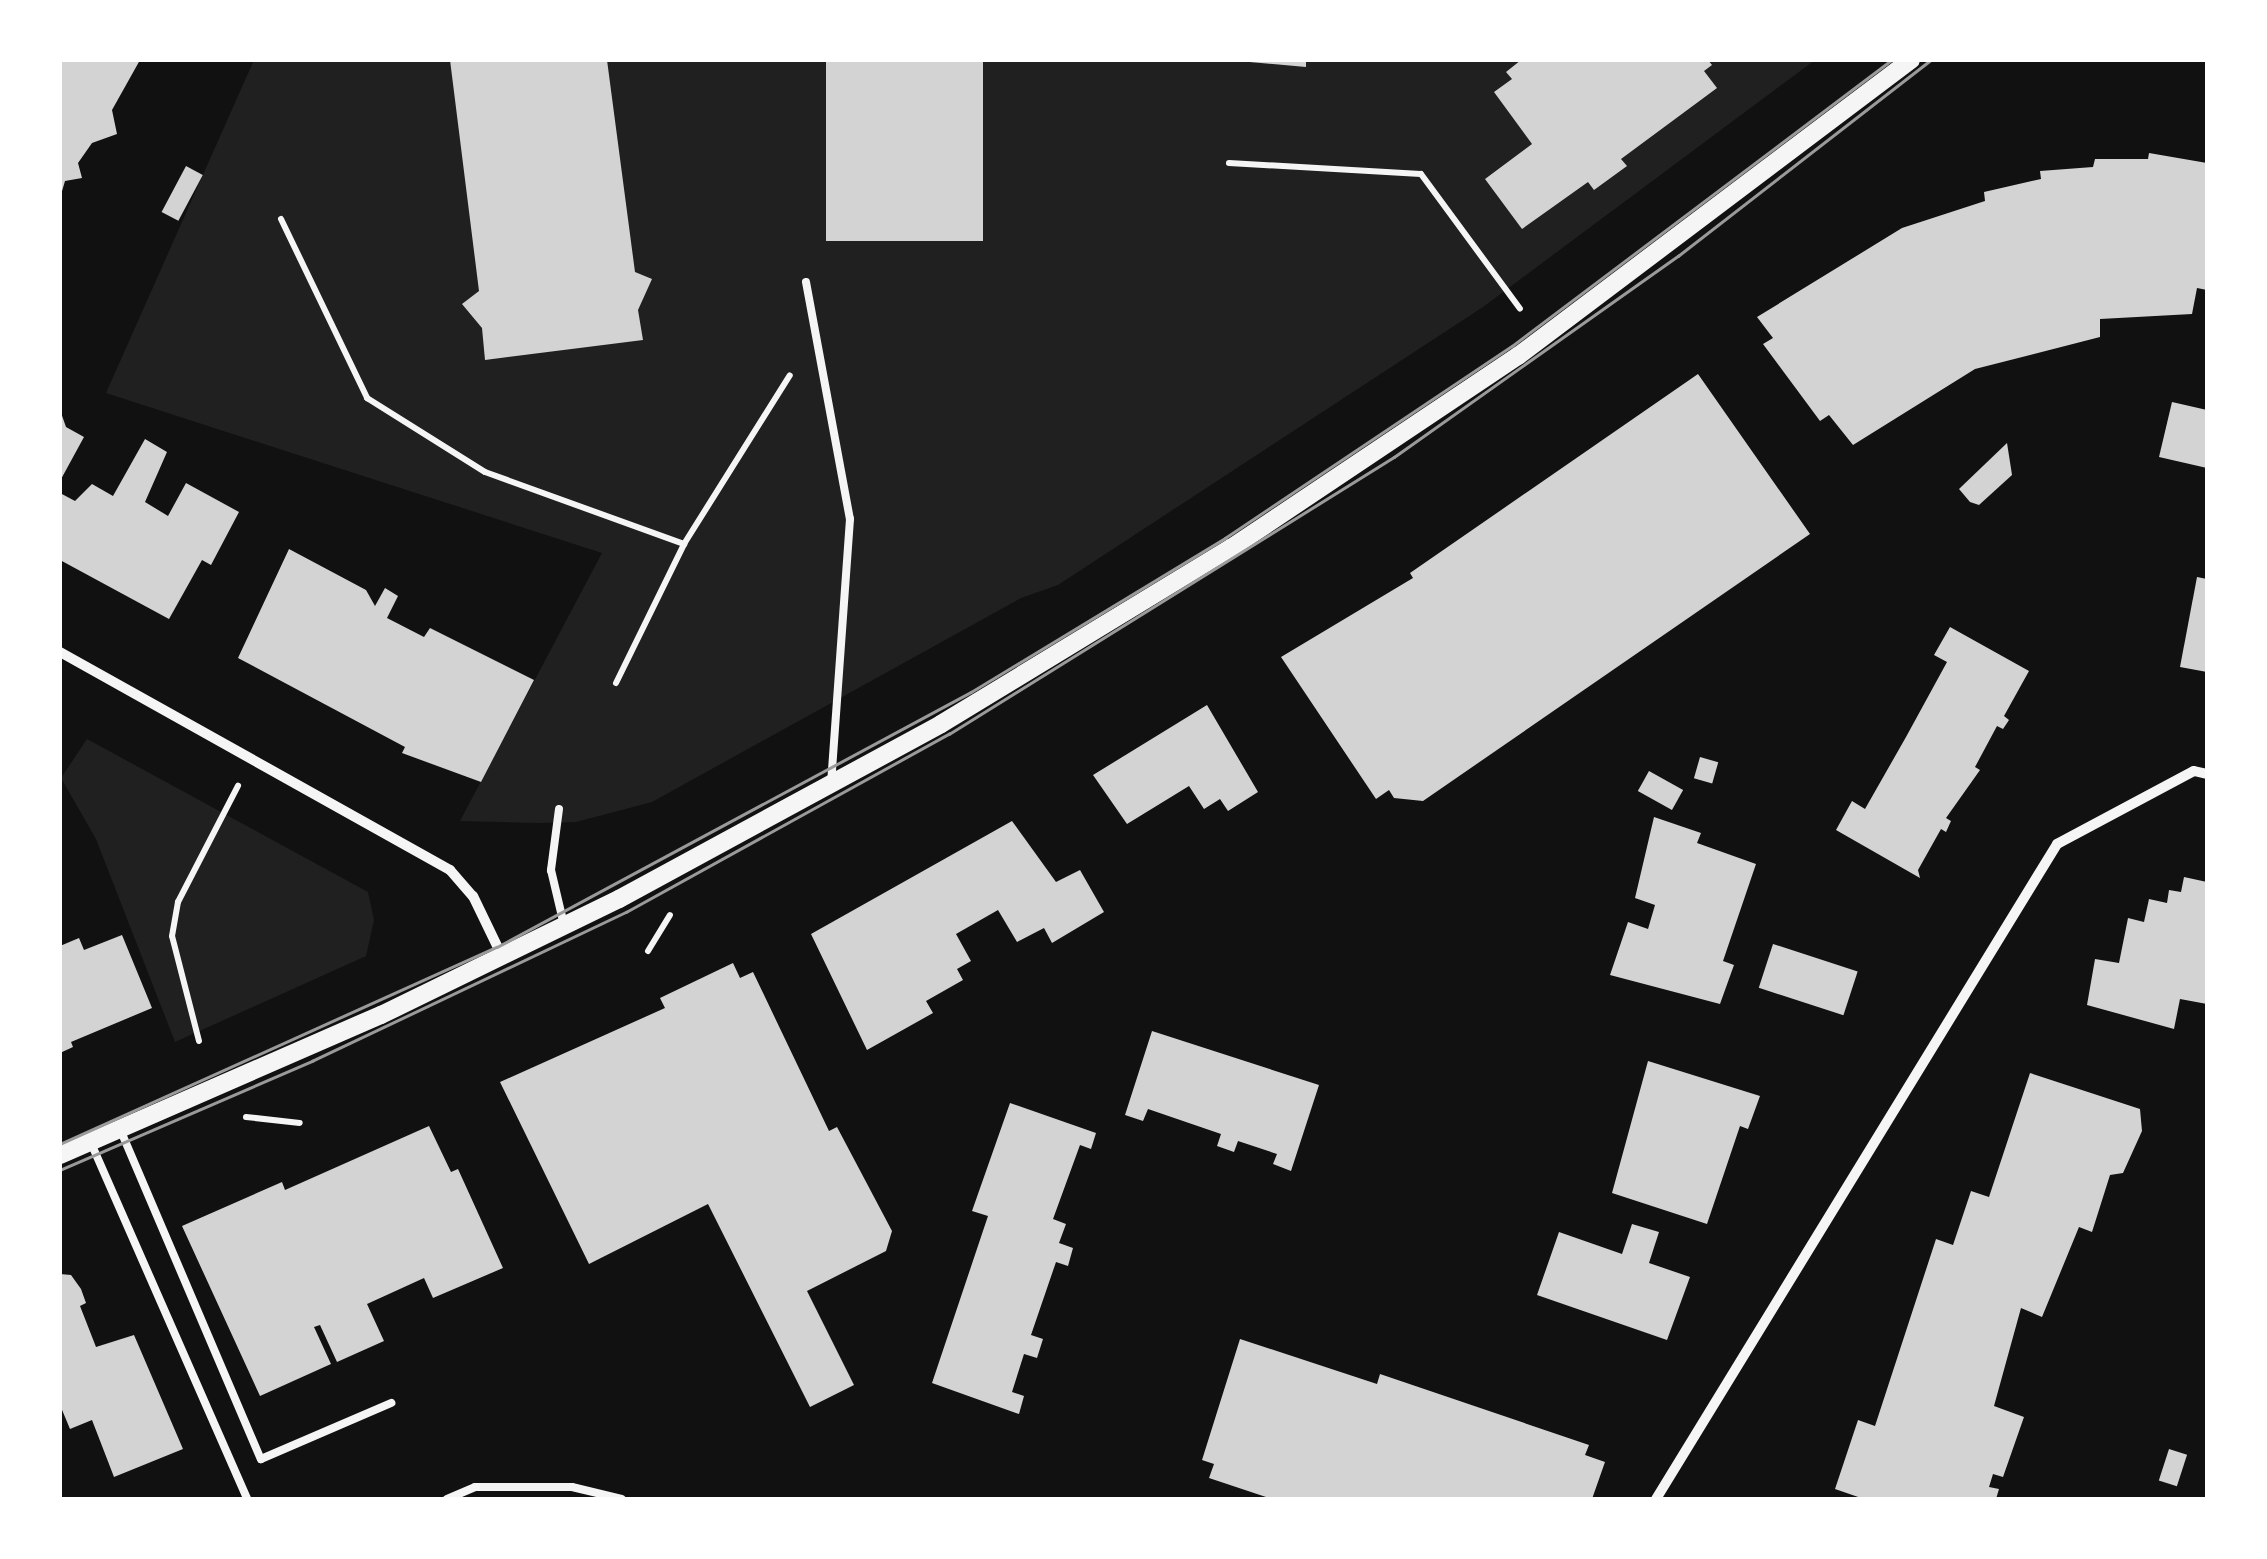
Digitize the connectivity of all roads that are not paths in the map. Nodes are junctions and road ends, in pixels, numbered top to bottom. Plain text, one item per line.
1 (1911, 60) edge
2 (806, 282) dead end
3 (60, 652) edge
4 (2207, 774) edge
5 (830, 786) junction
6 (559, 810) dead end
7 (564, 926) junction
8 (502, 956) junction
9 (120, 1129) junction
10 (91, 1143) junction
11 (60, 1155) edge
12 (391, 1402) dead end
13 (247, 1499) edge
14 (447, 1499) edge
15 (622, 1499) edge
16 (1656, 1499) edge

1 - 5 street
2 - 5 lane
3 - 8 street
4 - 16 street
5 - 7 street
6 - 7 lane
7 - 8 street
8 - 9 street
9 - 10 street
9 - 12 lane
10 - 11 street
10 - 13 lane
14 - 15 lane

